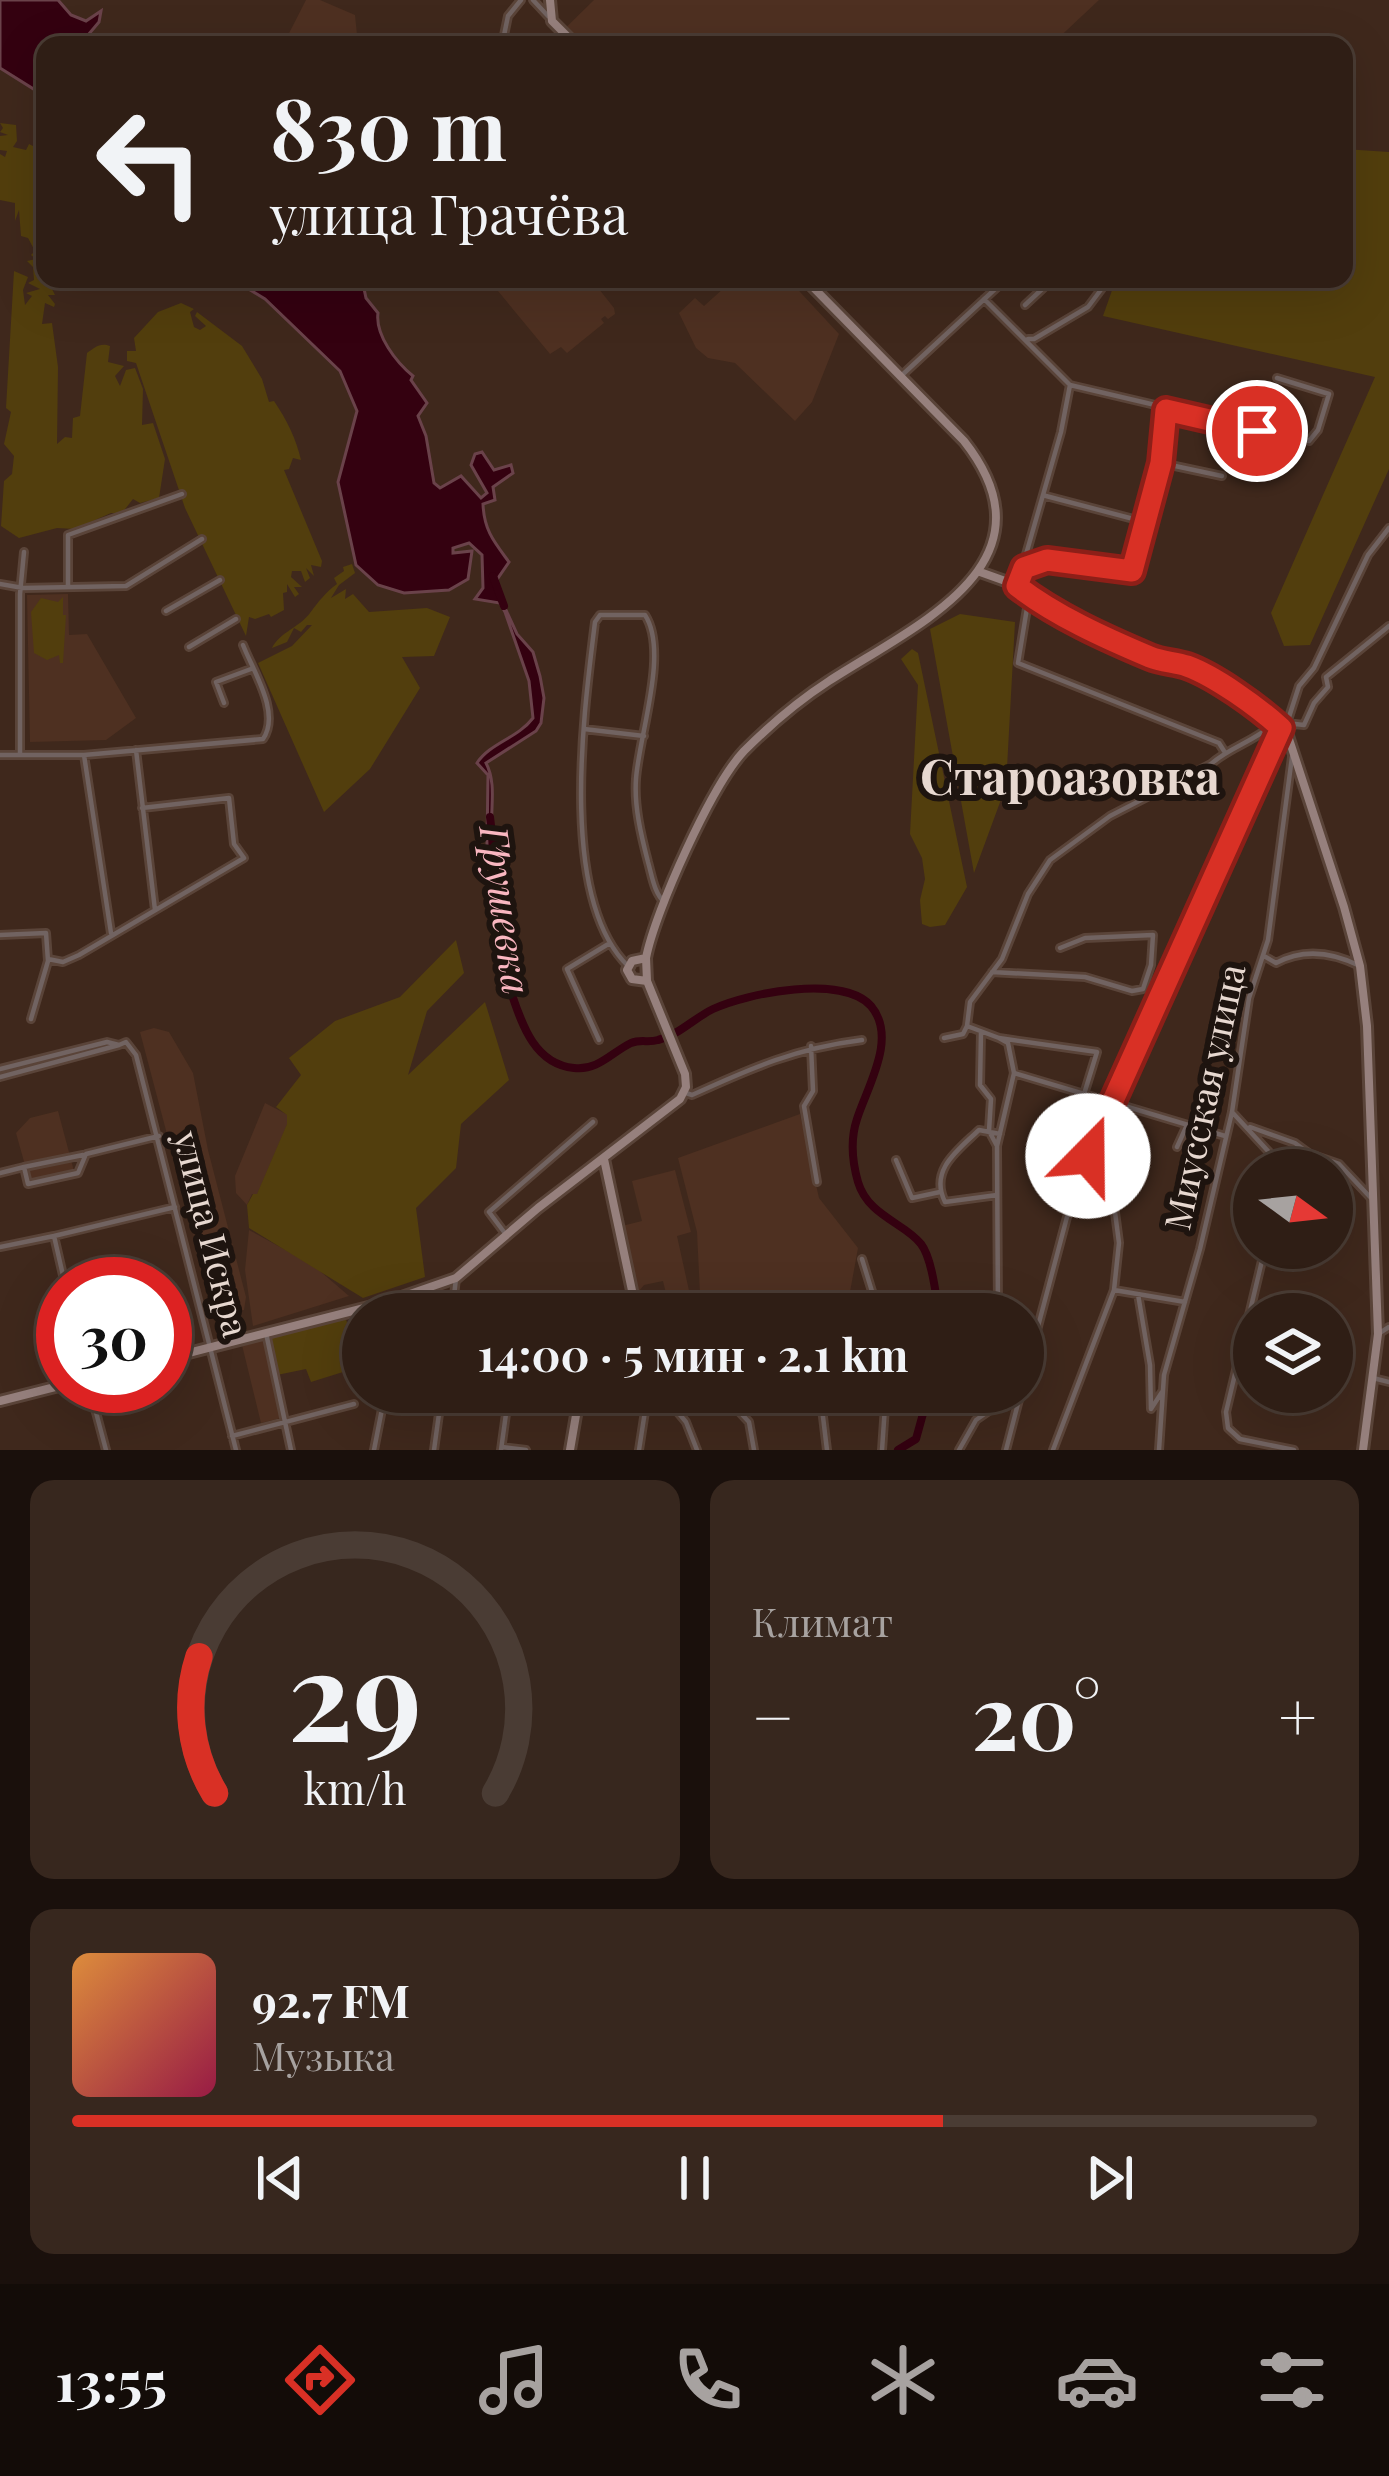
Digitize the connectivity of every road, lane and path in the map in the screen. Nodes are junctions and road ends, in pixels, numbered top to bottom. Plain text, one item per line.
1 (521, 0) edge
2 (540, 0) edge
3 (552, 21) junction
4 (504, 36) edge
5 (567, 36) edge
6 (814, 288) edge
7 (997, 288) edge
8 (1043, 288) edge
9 (1102, 288) edge
10 (984, 299) junction
11 (1025, 305) dead end
12 (1028, 339) junction
13 (901, 376) junction
14 (1277, 378) dead end
15 (1070, 385) junction
16 (1166, 410) junction
17 (1161, 463) junction
18 (1222, 476) dead end
19 (182, 494) dead end
20 (1044, 496) junction
21 (1145, 522) junction
22 (1389, 528) edge
23 (202, 539) dead end
24 (24, 552) dead end
25 (1024, 568) junction
26 (980, 572) junction
27 (220, 580) dead end
28 (0, 584) edge
29 (68, 585) junction
30 (1017, 586) junction
31 (23, 588) junction
32 (1029, 596) junction
33 (166, 611) dead end
34 (236, 619) dead end
35 (1389, 626) edge
36 (243, 645) dead end
37 (189, 647) dead end
38 (252, 669) junction
39 (224, 703) dead end
40 (1282, 728) junction
41 (581, 729) junction
42 (644, 736) junction
43 (136, 750) junction
44 (1224, 752) junction
45 (1293, 752) junction
46 (0, 754) edge
47 (20, 754) junction
48 (84, 755) junction
49 (142, 808) junction
50 (666, 904) junction
51 (155, 910) junction
52 (111, 934) junction
53 (0, 935) edge
54 (610, 943) junction
55 (1060, 948) dead end
56 (1264, 956) junction
57 (48, 958) junction
58 (646, 958) junction
59 (628, 966) junction
60 (1360, 966) junction
61 (992, 972) junction
62 (647, 981) junction
63 (31, 1019) dead end
64 (967, 1026) junction
65 (981, 1032) junction
66 (944, 1038) dead end
67 (999, 1038) junction
68 (598, 1040) dead end
69 (862, 1040) dead end
70 (811, 1046) junction
71 (0, 1073) edge
72 (1014, 1073) junction
73 (1085, 1091) junction
74 (684, 1093) junction
75 (1113, 1103) junction
76 (1129, 1110) junction
77 (1232, 1112) junction
78 (593, 1122) dead end
79 (1187, 1124) junction
80 (1245, 1125) junction
81 (988, 1131) junction
82 (1000, 1134) junction
83 (159, 1136) junction
84 (1226, 1136) junction
85 (997, 1146) junction
86 (1178, 1147) dead end
87 (1265, 1149) edge
88 (1304, 1149) edge
89 (86, 1154) junction
90 (604, 1159) junction
91 (896, 1160) dead end
92 (1121, 1164) junction
93 (24, 1167) junction
94 (0, 1173) edge
95 (1353, 1179) edge
96 (817, 1182) dead end
97 (940, 1192) junction
98 (997, 1195) junction
99 (1371, 1198) junction
100 (175, 1207) junction
101 (507, 1236) junction
102 (54, 1237) junction
103 (0, 1247) edge
104 (59, 1257) edge
105 (862, 1259) dead end
106 (1260, 1269) edge
107 (456, 1278) junction
108 (1114, 1290) junction
109 (454, 1293) edge
110 (633, 1293) edge
111 (873, 1293) edge
112 (998, 1293) edge
113 (1138, 1294) junction
114 (1185, 1302) junction
115 (1044, 1303) edge
116 (1389, 1327) edge
117 (266, 1333) junction
118 (1378, 1334) junction
119 (211, 1347) junction
120 (192, 1352) edge
121 (1372, 1378) junction
122 (1389, 1382) edge
123 (1163, 1391) junction
124 (36, 1392) edge
125 (0, 1401) edge
126 (342, 1407) edge
127 (96, 1413) edge
128 (381, 1413) edge
129 (439, 1413) edge
130 (506, 1413) edge
131 (576, 1413) edge
132 (644, 1413) edge
133 (678, 1413) edge
134 (741, 1413) edge
135 (823, 1413) edge
136 (885, 1413) edge
137 (986, 1413) edge
138 (1016, 1413) edge
139 (285, 1423) junction
140 (232, 1436) junction
141 (501, 1449) edge
142 (106, 1450) edge
143 (236, 1450) edge
144 (291, 1450) edge
145 (374, 1450) edge
146 (434, 1450) edge
147 (526, 1450) edge
148 (570, 1450) edge
149 (639, 1450) edge
150 (697, 1450) edge
151 (754, 1450) edge
152 (827, 1450) edge
153 (882, 1450) edge
154 (959, 1450) edge
155 (1006, 1450) edge
156 (1053, 1450) edge
157 (1159, 1450) edge
158 (1294, 1450) edge
159 (1364, 1450) edge

1 - 4 street
2 - 3 main road
2 - 3 street
3 - 5 main road
6 - 13 main road
7 - 10 street
8 - 11 street
9 - 12 street
10 - 12 street
10 - 13 street
12 - 15 street
13 - 26 main road
14 - 16 street
15 - 16 street
15 - 20 street
16 - 17 street
17 - 18 street
17 - 21 street
19 - 29 street
20 - 21 street
20 - 25 street
21 - 25 street
22 - 40 street
23 - 29 street
24 - 31 street
25 - 30 street
26 - 30 main road
26 - 50 main road
27 - 33 street
28 - 31 street
29 - 31 street
30 - 32 main road
31 - 47 street
32 - 40 main road
32 - 44 street
34 - 37 street
35 - 40 street
36 - 38 street
38 - 39 street
38 - 43 street
40 - 44 street
40 - 45 main road
40 - 75 street
41 - 42 street
41 - 42 street
41 - 54 street
42 - 50 street
43 - 48 street
43 - 49 street
44 - 61 street
45 - 56 street, Миусская улица
45 - 60 main road
46 - 47 street
47 - 48 street
48 - 52 street
49 - 51 street
49 - 51 street
50 - 58 main road
51 - 52 street
52 - 57 street
53 - 57 street
54 - 59 street
54 - 68 street
55 - 61 street
56 - 60 street
56 - 77 street, Миусская улица
57 - 63 street
58 - 59 main road
58 - 62 main road
59 - 62 main road
60 - 99 main road
61 - 64 street
62 - 74 main road
64 - 65 street
64 - 66 street
65 - 67 street
65 - 81 street
67 - 72 street
67 - 73 street
69 - 70 street
70 - 74 street
70 - 96 street
71 - 83 street, улица Искра
72 - 73 street
72 - 82 street
73 - 75 street
74 - 90 main road
75 - 76 street
75 - 92 street
75 - 115 street
76 - 79 street
76 - 92 street
77 - 80 street
77 - 84 street, Миусская улица
78 - 101 street
79 - 84 street
79 - 86 street
80 - 87 street
80 - 88 street
81 - 82 street
81 - 85 street
81 - 97 street
82 - 85 street
83 - 89 street
83 - 100 street, улица Искра
84 - 114 street, Миусская улица
85 - 98 street
89 - 93 street
89 - 93 street
90 - 101 main road
90 - 110 main road
91 - 97 street
92 - 108 street
93 - 94 street
95 - 99 street
97 - 98 street
98 - 112 street
99 - 118 main road
100 - 102 street
100 - 119 street, улица Искра
101 - 107 main road
102 - 103 street
102 - 104 street
105 - 111 street
106 - 158 street
107 - 109 street
107 - 117 main road
108 - 113 street
108 - 156 street
113 - 114 street
113 - 123 street
114 - 123 street, Миусская улица
116 - 118 street
117 - 119 main road
117 - 139 street
118 - 121 main road
119 - 120 main road
119 - 140 street, улица Искра
121 - 122 street
121 - 159 main road
123 - 157 street, Миусская улица
124 - 125 main road
126 - 139 street
127 - 142 street
128 - 145 street
129 - 146 street
130 - 141 street
131 - 148 main road
132 - 149 street
133 - 150 street
134 - 151 street
135 - 152 street
136 - 153 street
137 - 154 street
138 - 155 street
139 - 140 street
139 - 144 street
140 - 143 street, улица Искра
141 - 147 street

